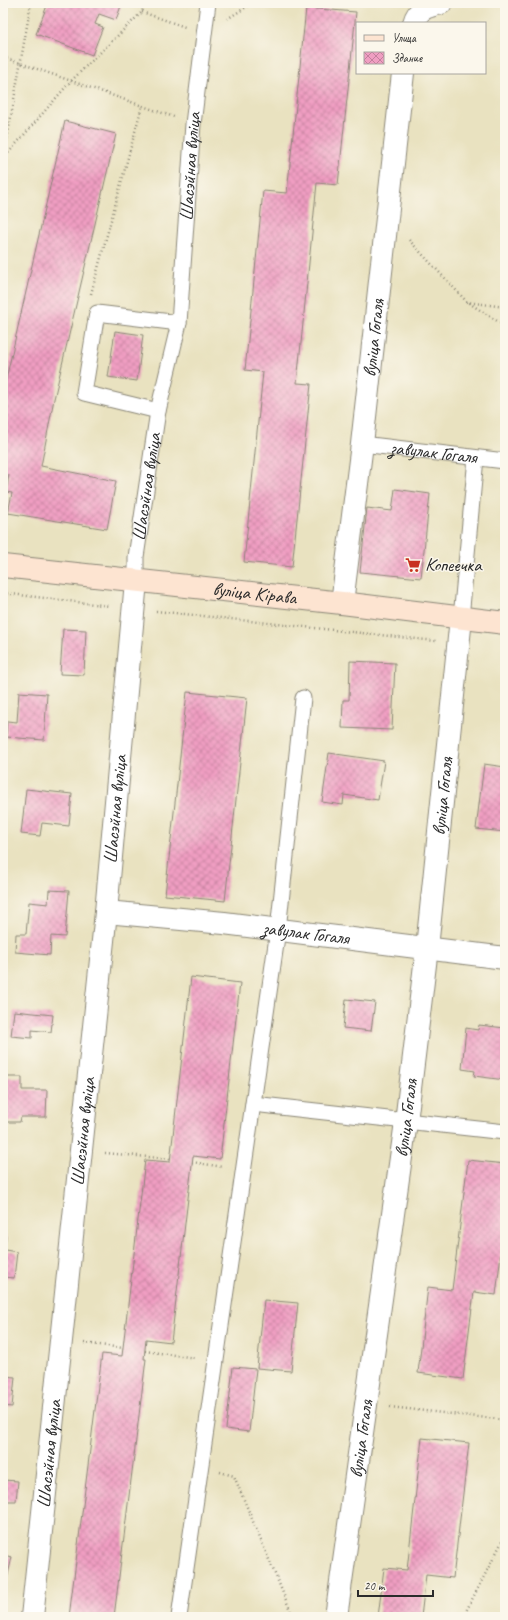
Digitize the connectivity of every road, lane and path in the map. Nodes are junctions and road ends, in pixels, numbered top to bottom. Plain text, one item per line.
1 (31, 3) edge
2 (145, 3) edge
3 (208, 3) edge
4 (441, 3) edge
5 (142, 12) junction
6 (414, 22) edge
7 (205, 33) junction
8 (3, 57) edge
9 (20, 64) junction
10 (403, 74) edge
11 (72, 81) junction
12 (142, 106) junction
13 (193, 124) junction
14 (3, 160) edge
15 (387, 216) junction
16 (467, 302) junction
17 (505, 307) edge
18 (97, 313) junction
19 (179, 323) junction
20 (505, 326) edge
21 (158, 411) junction
22 (362, 444) junction
23 (476, 458) junction
24 (505, 461) edge
25 (3, 566) edge
26 (136, 581) junction
27 (3, 593) edge
28 (342, 603) junction
29 (133, 608) junction
30 (461, 618) junction
31 (505, 623) edge
32 (458, 643) junction
33 (303, 698) dead end
34 (106, 912) junction
35 (278, 930) junction
36 (427, 948) junction
37 (505, 958) edge
38 (253, 1104) junction
39 (406, 1122) junction
40 (505, 1132) edge
41 (81, 1150) junction
42 (170, 1159) dead end
43 (192, 1162) dead end
44 (243, 1170) junction
45 (61, 1340) junction
46 (123, 1348) dead end
47 (145, 1352) dead end
48 (216, 1360) junction
49 (366, 1404) junction
50 (505, 1420) edge
51 (201, 1466) junction
52 (505, 1536) edge
53 (32, 1617) edge
54 (179, 1617) edge
55 (293, 1617) edge
56 (336, 1617) edge
57 (463, 1617) edge

1 - 9 path
2 - 5 path
3 - 7 lane, Шасэйная вуліца
4 - 6 street
5 - 7 path
5 - 11 path
7 - 13 lane, Шасэйная вуліца
8 - 9 path
9 - 11 path
9 - 14 path
10 - 15 street, вуліца Гогаля
11 - 12 path
11 - 14 path
12 - 13 path
12 - 18 path
13 - 19 lane, Шасэйная вуліца
15 - 16 path
15 - 22 street, вуліца Гогаля
16 - 17 path
16 - 20 path
18 - 19 lane
18 - 21 lane
19 - 21 lane, Шасэйная вуліца
21 - 26 lane, Шасэйная вуліца
22 - 23 lane, завулак Гогаля
22 - 28 street, вуліца Гогаля
23 - 24 lane, завулак Гогаля
23 - 30 lane
25 - 26 street, вуліца Кірава
26 - 28 street, вуліца Кірава
26 - 29 street, Шасэйная вуліца
27 - 29 path
28 - 30 street, вуліца Кірава
29 - 32 path
29 - 34 street, Шасэйная вуліца
30 - 31 street, вуліца Кірава
30 - 32 street, вуліца Гогаля
32 - 36 street, вуліца Гогаля
33 - 35 lane
34 - 35 street, завулак Гогаля
34 - 41 street, Шасэйная вуліца
35 - 36 street, завулак Гогаля
35 - 38 lane
36 - 37 street, завулак Гогаля
36 - 39 street, вуліца Гогаля
38 - 39 lane
38 - 44 lane
39 - 40 lane
39 - 49 street, вуліца Гогаля
41 - 42 path
41 - 45 street, Шасэйная вуліца
43 - 44 path
44 - 48 lane
45 - 46 path
45 - 53 street, Шасэйная вуліца
47 - 48 path
48 - 51 lane
49 - 50 path
49 - 56 street, вуліца Гогаля
51 - 54 lane
51 - 55 path
52 - 57 path

